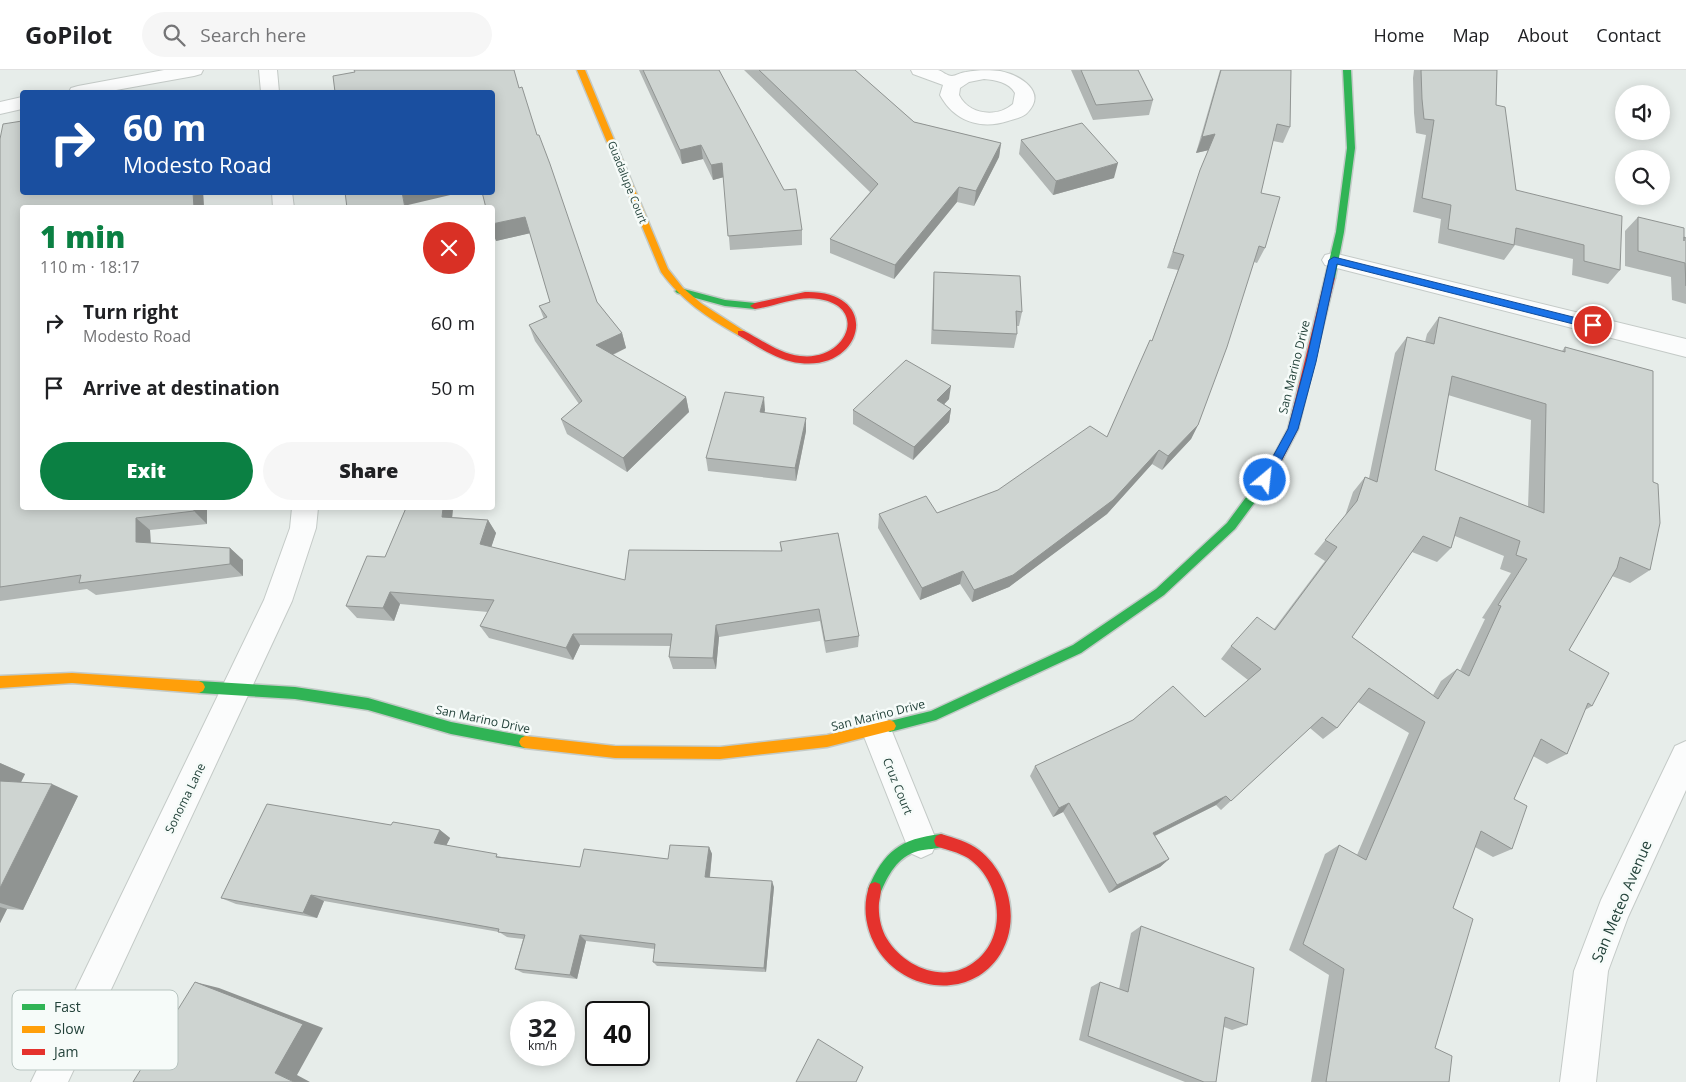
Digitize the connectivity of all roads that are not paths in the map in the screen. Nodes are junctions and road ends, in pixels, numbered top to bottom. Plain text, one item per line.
1 (194, 70) edge
2 (268, 70) edge
3 (581, 70) edge
4 (920, 70) edge
5 (1347, 70) edge
6 (954, 82) dead end
7 (89, 90) edge
8 (270, 90) edge
9 (20, 103) edge
10 (0, 108) edge
11 (1334, 260) junction
12 (680, 291) junction
13 (1686, 348) edge
14 (305, 510) edge
15 (0, 682) edge
16 (237, 689) junction
17 (876, 729) junction
18 (1686, 756) edge
19 (921, 842) junction
20 (93, 990) edge
21 (55, 1070) edge
22 (49, 1082) edge
23 (1578, 1082) edge

1 - 7 street
2 - 8 street
3 - 12 street, Guadalupe Court
4 - 6 street
5 - 11 street, San Marino Drive
9 - 10 street
11 - 13 street
11 - 17 street, San Marino Drive
12 - 12 street, Guadalupe Court
14 - 16 street, Sonoma Lane
15 - 16 street, San Marino Drive
16 - 17 street, San Marino Drive
16 - 20 street, Sonoma Lane
17 - 19 street, Cruz Court
18 - 23 street, San Meteo Avenue
19 - 19 street
21 - 22 street, Sonoma Lane

